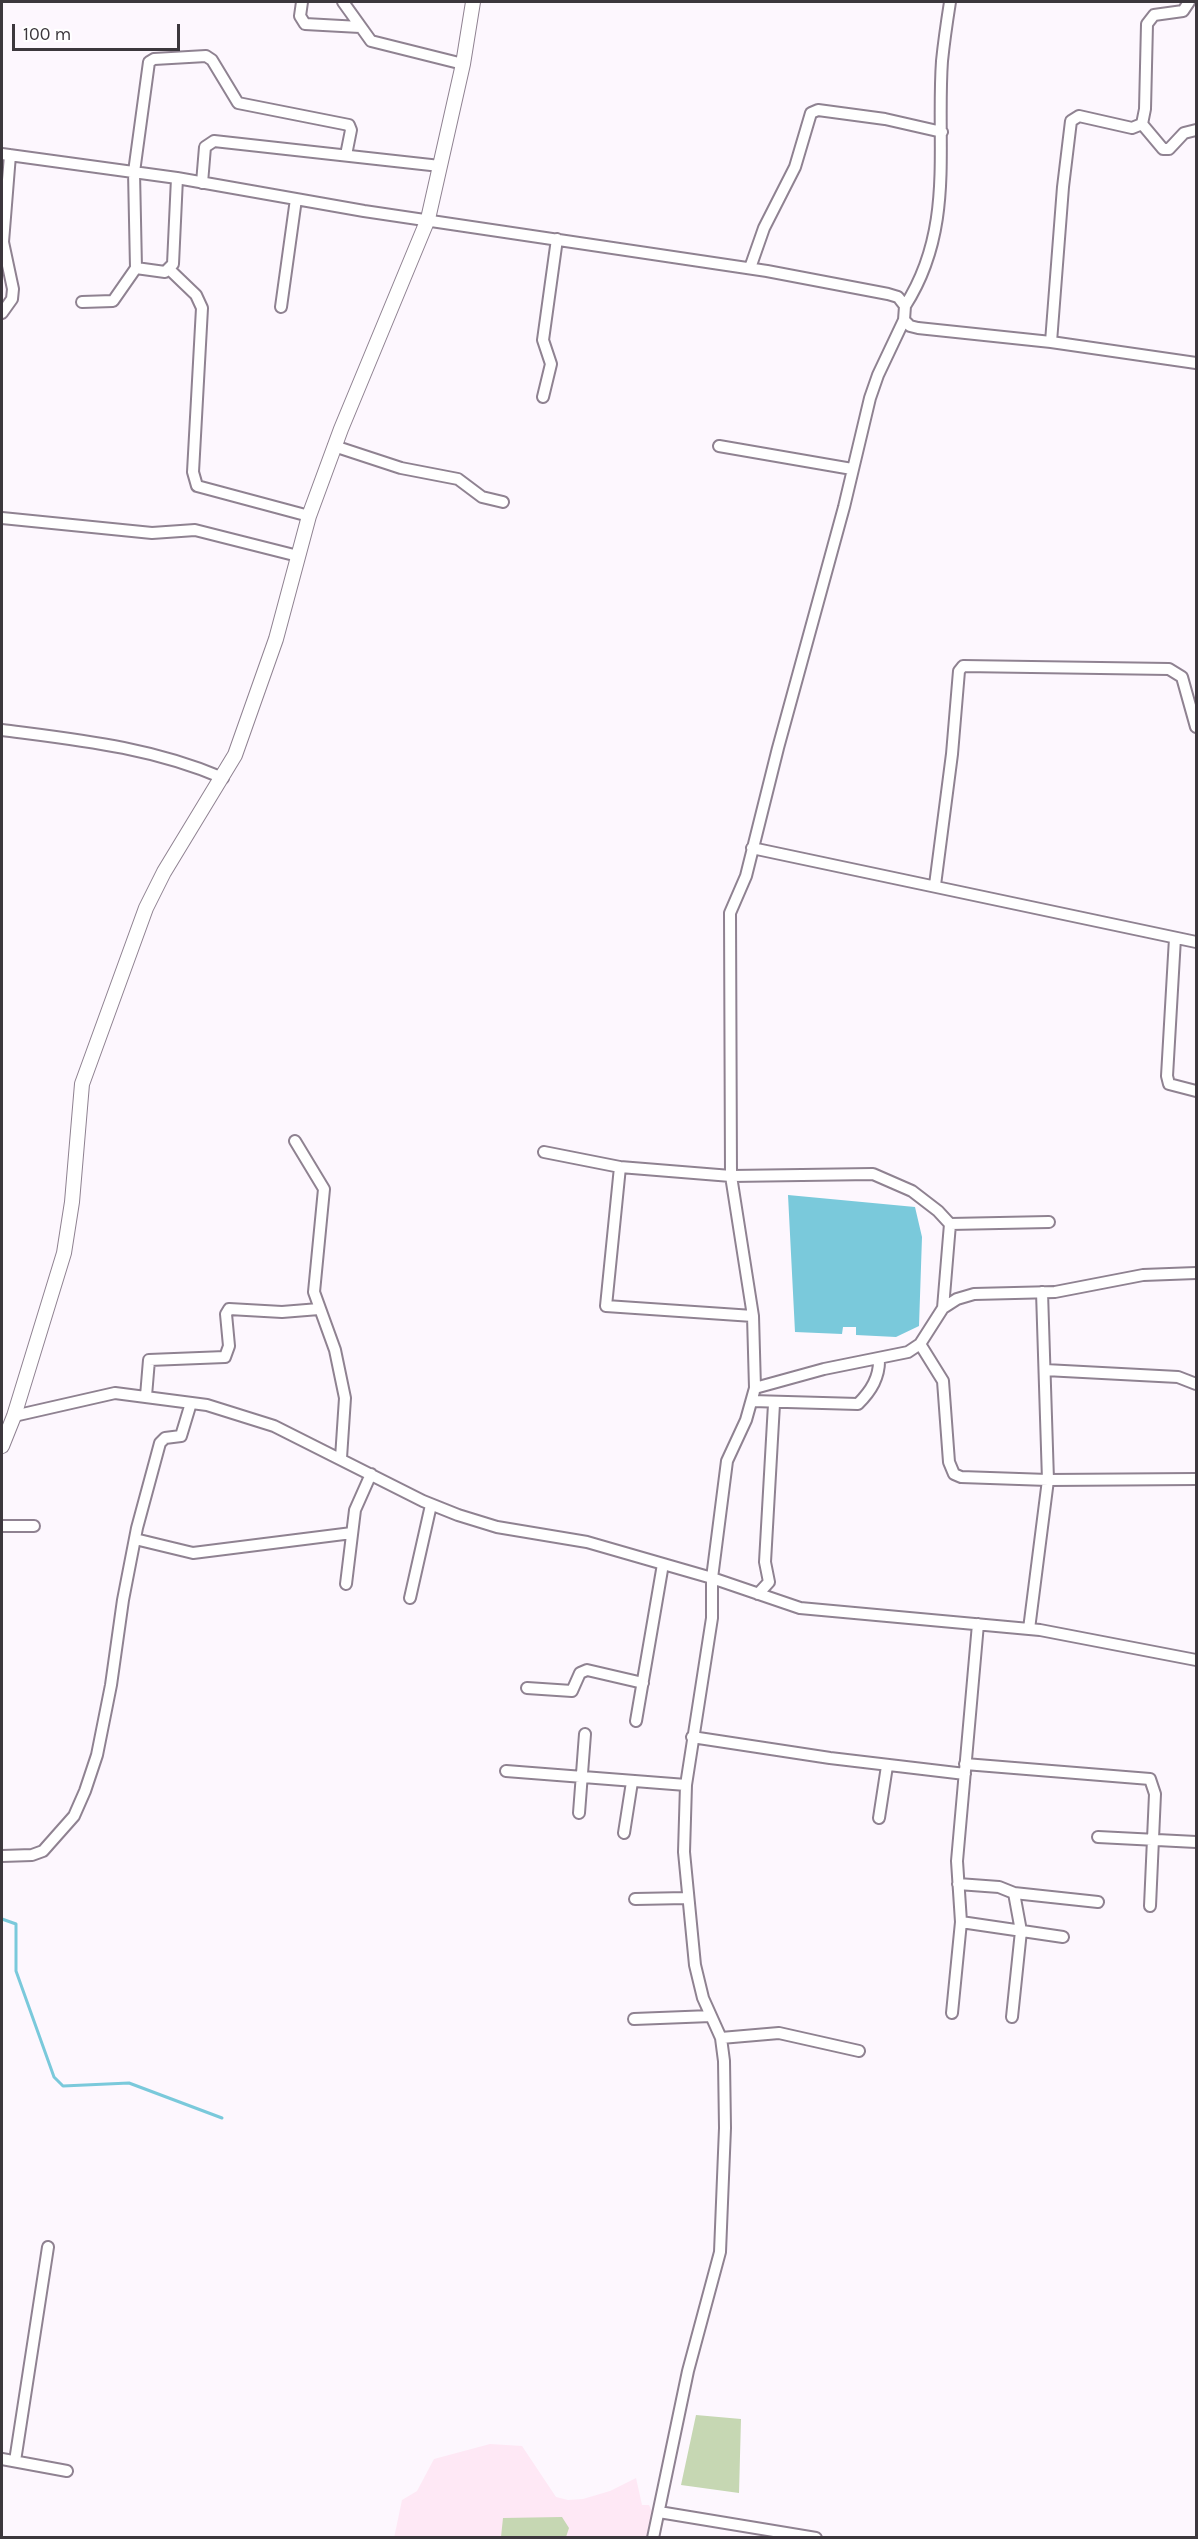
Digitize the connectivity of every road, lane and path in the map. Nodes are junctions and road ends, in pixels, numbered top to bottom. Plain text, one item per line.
1 (302, 2) edge
2 (343, 2) edge
3 (473, 2) edge
4 (950, 2) edge
5 (1189, 2) edge
6 (1197, 3) edge
7 (360, 27) junction
8 (463, 64) junction
9 (1142, 124) junction
10 (1197, 130) edge
11 (942, 132) junction
12 (6, 154) edge
13 (346, 155) junction
14 (440, 166) junction
15 (134, 172) junction
16 (177, 178) junction
17 (202, 183) junction
18 (296, 199) junction
19 (428, 219) junction
20 (557, 239) junction
21 (136, 268) junction
22 (750, 268) junction
23 (170, 270) junction
24 (82, 302) dead end
25 (904, 306) junction
26 (281, 307) dead end
27 (2, 313) edge
28 (904, 320) junction
29 (1051, 342) junction
30 (1197, 363) edge
31 (543, 397) dead end
32 (334, 446) junction
33 (719, 446) dead end
34 (852, 469) junction
35 (504, 502) dead end
36 (309, 516) junction
37 (2, 518) edge
38 (298, 556) junction
39 (1197, 728) edge
40 (2, 731) edge
41 (223, 778) junction
42 (752, 848) junction
43 (935, 885) junction
44 (1176, 938) junction
45 (1197, 942) edge
46 (1197, 1091) edge
47 (295, 1141) dead end
48 (544, 1152) dead end
49 (620, 1167) junction
50 (731, 1176) junction
51 (1049, 1222) dead end
52 (950, 1224) junction
53 (1197, 1273) edge
54 (1042, 1292) junction
55 (943, 1308) junction
56 (319, 1309) junction
57 (753, 1316) junction
58 (920, 1344) junction
59 (879, 1358) junction
60 (1045, 1370) junction
61 (1197, 1384) edge
62 (755, 1388) junction
63 (146, 1396) junction
64 (752, 1401) junction
65 (191, 1403) junction
66 (774, 1404) junction
67 (14, 1416) junction
68 (2, 1446) edge
69 (340, 1458) junction
70 (371, 1474) junction
71 (1197, 1479) edge
72 (1048, 1480) junction
73 (431, 1505) junction
74 (2, 1526) edge
75 (34, 1527) dead end
76 (352, 1533) junction
77 (135, 1539) junction
78 (663, 1564) junction
79 (712, 1578) junction
80 (346, 1584) dead end
81 (758, 1594) junction
82 (410, 1598) dead end
83 (978, 1624) junction
84 (1029, 1629) junction
85 (1197, 1660) edge
86 (642, 1683) junction
87 (527, 1688) dead end
88 (636, 1721) dead end
89 (585, 1734) dead end
90 (692, 1737) junction
91 (887, 1766) junction
92 (965, 1769) junction
93 (506, 1771) dead end
94 (583, 1777) junction
95 (632, 1782) junction
96 (686, 1785) junction
97 (579, 1813) dead end
98 (879, 1818) dead end
99 (624, 1833) dead end
100 (1098, 1837) dead end
101 (1153, 1841) junction
102 (1197, 1842) edge
103 (2, 1856) edge
104 (958, 1884) junction
105 (1014, 1893) junction
106 (687, 1898) junction
107 (635, 1899) dead end
108 (1098, 1902) dead end
109 (1150, 1906) dead end
110 (961, 1922) junction
111 (1021, 1931) junction
112 (1063, 1937) dead end
113 (952, 2013) dead end
114 (711, 2016) junction
115 (1012, 2017) dead end
116 (634, 2019) dead end
117 (721, 2038) junction
118 (859, 2051) dead end
119 (48, 2247) dead end
120 (2, 2459) edge
121 (15, 2461) junction
122 (68, 2471) dead end
123 (658, 2512) junction
124 (795, 2536) edge
125 (653, 2538) edge
126 (816, 2538) edge

1 - 7 street
2 - 7 street
3 - 8 street
4 - 11 street
5 - 6 street
5 - 9 street
7 - 8 street
8 - 14 street
9 - 10 street
9 - 29 street
11 - 22 street
11 - 25 street
12 - 15 street
12 - 27 street
13 - 14 street
13 - 15 street
13 - 17 street
14 - 19 street
15 - 16 street
15 - 21 street
16 - 17 street
16 - 23 street
17 - 18 street
18 - 19 street
18 - 26 street
19 - 20 street
19 - 32 street
20 - 22 street
20 - 31 street
21 - 23 street
21 - 24 street
22 - 25 street
23 - 36 street
25 - 28 street
28 - 29 street
28 - 34 street
29 - 30 street
32 - 35 street
32 - 36 street
33 - 34 street
34 - 42 street
36 - 38 street
37 - 38 street
38 - 41 street
39 - 43 street
40 - 41 street
41 - 67 street
42 - 43 street
42 - 50 street
43 - 44 street
44 - 45 street
44 - 46 street
47 - 56 street
48 - 49 street
49 - 50 street
49 - 57 street
50 - 52 street
50 - 57 street
51 - 52 street
52 - 55 street
53 - 54 street
54 - 55 street
54 - 60 street
55 - 58 street
56 - 63 street
56 - 69 street
57 - 62 street
58 - 59 street
58 - 72 street
59 - 62 street
59 - 66 street
60 - 61 street
60 - 72 street
62 - 64 street
63 - 65 street
63 - 67 street
64 - 66 street
64 - 79 street
65 - 69 street
65 - 77 street
66 - 81 street
67 - 68 street
69 - 70 street
70 - 73 street
70 - 76 street
71 - 72 street
72 - 84 street
73 - 78 street
73 - 82 street
74 - 75 street
76 - 77 street
76 - 80 street
77 - 103 street
78 - 79 street
78 - 86 street
79 - 81 street
79 - 90 street
81 - 83 street
83 - 84 street
83 - 92 street
84 - 85 street
86 - 87 street
86 - 88 street
89 - 94 street
90 - 91 street
90 - 96 street
91 - 92 street
91 - 98 street
92 - 101 street
92 - 104 street
93 - 94 street
94 - 95 street
94 - 97 street
95 - 96 street
95 - 99 street
96 - 106 street
100 - 101 street
101 - 102 street
101 - 109 street
104 - 105 street
104 - 110 street
105 - 108 street
105 - 111 street
106 - 107 street
106 - 114 street
110 - 111 street
110 - 113 street
111 - 112 street
111 - 115 street
114 - 116 street
114 - 117 street
117 - 118 street
117 - 123 street
119 - 121 street
120 - 121 street
121 - 122 street
123 - 124 street
123 - 125 street
124 - 126 street

